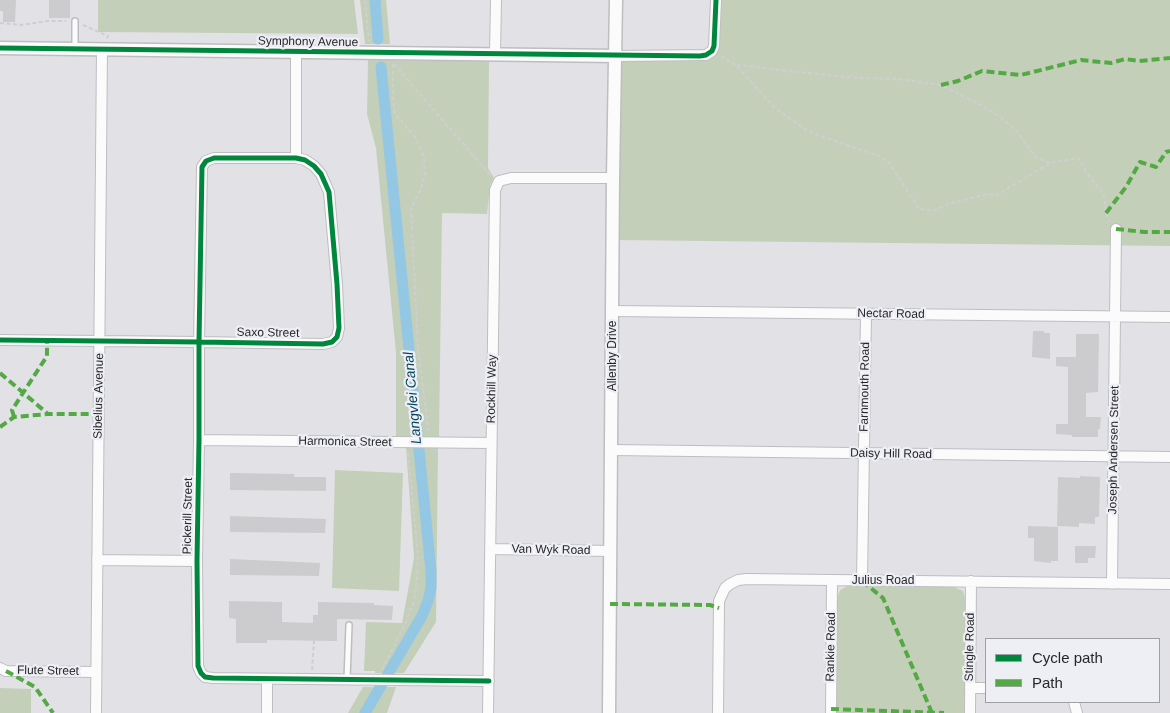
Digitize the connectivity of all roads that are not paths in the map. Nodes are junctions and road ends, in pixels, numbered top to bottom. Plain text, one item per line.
1 (496, 0) edge
2 (616, 0) edge
3 (716, 0) edge
4 (75, 21) road end
5 (105, 47) junction
6 (0, 48) edge
7 (75, 50) junction
8 (296, 52) junction
9 (495, 54) junction
10 (616, 56) junction
11 (296, 158) junction
12 (613, 178) junction
13 (1116, 229) road end
14 (613, 311) junction
15 (866, 314) junction
16 (1115, 316) junction
17 (1170, 317) edge
18 (0, 340) edge
19 (100, 341) junction
20 (200, 342) junction
21 (199, 440) junction
22 (491, 443) junction
23 (612, 450) junction
24 (863, 454) junction
25 (1114, 457) junction
26 (1170, 457) edge
27 (491, 549) junction
28 (610, 551) junction
29 (97, 560) junction
30 (197, 562) junction
31 (862, 580) junction
32 (832, 581) junction
33 (971, 581) junction
34 (1112, 584) junction
35 (1170, 584) edge
36 (349, 625) dead end
37 (0, 668) edge
38 (96, 672) junction
39 (268, 679) junction
40 (347, 680) junction
41 (489, 681) junction
42 (970, 688) junction
43 (985, 688) edge
44 (96, 713) edge
45 (267, 713) edge
46 (488, 713) edge
47 (609, 713) edge
48 (718, 713) edge
49 (831, 713) edge
50 (970, 713) edge

1 - 9 street
2 - 10 street, Allenby Drive
3 - 10 street
4 - 7 lane
5 - 7 street, Symphony Avenue
5 - 8 street, Symphony Avenue
5 - 19 street, Sibelius Avenue
6 - 7 street, Symphony Avenue
8 - 9 street, Symphony Avenue
8 - 11 street
9 - 10 street, Symphony Avenue
10 - 12 street, Allenby Drive
11 - 20 street, Pickerill Street
11 - 20 street, Saxo Street
12 - 14 street, Allenby Drive
12 - 22 street, Rockhill Way
13 - 16 street, Joseph Andersen Street
14 - 15 street, Nectar Road
14 - 23 street, Allenby Drive
15 - 16 street, Nectar Road
15 - 24 street, Farnmouth Road
16 - 17 street, Nectar Road
16 - 25 street, Joseph Andersen Street
18 - 19 street, Saxo Street
19 - 20 street, Saxo Street
19 - 29 street, Sibelius Avenue
20 - 21 street, Pickerill Street
21 - 22 street, Harmonica Street
21 - 30 street, Pickerill Street
22 - 27 street, Rockhill Way
23 - 24 street, Daisy Hill Road
23 - 28 street, Allenby Drive
24 - 25 street, Daisy Hill Road
24 - 31 street, Farnmouth Road
25 - 26 street, Daisy Hill Road
25 - 34 street, Joseph Andersen Street
27 - 28 street, Van Wyk Road
27 - 41 street, Rockhill Way
28 - 47 street, Allenby Drive
29 - 30 street
29 - 38 street, Sibelius Avenue
30 - 39 street, Pickerill Street
31 - 32 street, Julius Road
31 - 33 street, Julius Road
32 - 48 street, Julius Road
32 - 49 street, Rankie Road
33 - 34 street, Julius Road
33 - 42 street, Stingle Road
34 - 35 street, Julius Road
36 - 40 lane
37 - 38 street, Flute Street
38 - 44 street, Sibelius Avenue
39 - 40 street, Pickerill Street
39 - 45 street
40 - 41 street, Pickerill Street
41 - 46 street, Rockhill Way
42 - 43 street
42 - 50 street, Stingle Road

